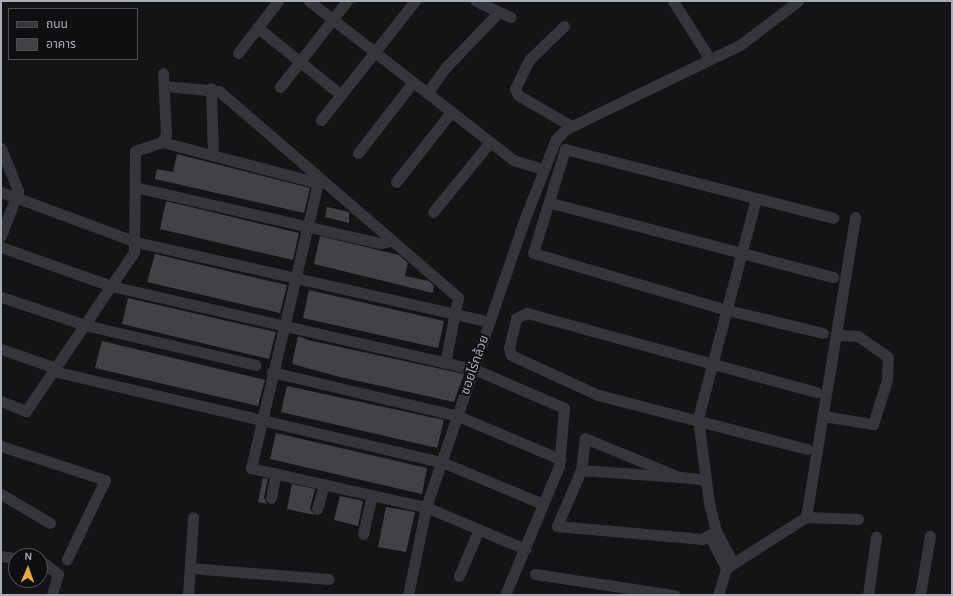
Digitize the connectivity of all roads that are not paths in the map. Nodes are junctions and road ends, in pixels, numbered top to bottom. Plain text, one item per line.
1 (278, 1) edge
2 (309, 1) edge
3 (347, 1) edge
4 (415, 1) edge
5 (476, 1) edge
6 (673, 1) edge
7 (798, 1) edge
8 (498, 12) junction
9 (510, 17) dead end
10 (332, 19) junction
11 (257, 26) junction
12 (564, 26) dead end
13 (374, 52) junction
14 (238, 53) dead end
15 (710, 59) junction
16 (299, 62) junction
17 (164, 73) dead end
18 (413, 82) junction
19 (164, 86) junction
20 (280, 87) dead end
21 (211, 88) junction
22 (427, 93) junction
23 (340, 94) junction
24 (451, 112) junction
25 (321, 120) dead end
26 (571, 126) junction
27 (162, 142) junction
28 (490, 142) junction
29 (1, 148) edge
30 (358, 153) dead end
31 (213, 155) junction
32 (543, 168) junction
33 (317, 180) junction
34 (396, 182) dead end
35 (135, 187) junction
36 (1, 192) edge
37 (16, 198) junction
38 (756, 199) junction
39 (551, 203) junction
40 (433, 212) dead end
41 (855, 217) dead end
42 (833, 218) dead end
43 (305, 226) junction
44 (1, 236) edge
45 (390, 241) junction
46 (136, 242) junction
47 (1, 247) edge
48 (741, 256) junction
49 (294, 276) junction
50 (833, 277) dead end
51 (111, 286) junction
52 (1, 297) edge
53 (727, 310) junction
54 (456, 314) junction
55 (481, 320) dead end
56 (85, 325) junction
57 (283, 326) junction
58 (823, 333) dead end
59 (836, 335) junction
60 (1, 349) edge
61 (445, 363) junction
62 (712, 364) junction
63 (255, 365) dead end
64 (55, 369) junction
65 (474, 369) junction
66 (272, 372) junction
67 (816, 392) dead end
68 (1, 402) edge
69 (458, 416) junction
70 (823, 416) junction
71 (698, 418) junction
72 (261, 421) junction
73 (1, 446) edge
74 (807, 449) dead end
75 (560, 459) junction
76 (442, 462) junction
77 (581, 470) junction
78 (276, 474) junction
79 (679, 477) junction
80 (704, 479) junction
81 (324, 484) junction
82 (1, 494) edge
83 (372, 495) junction
84 (271, 498) dead end
85 (543, 504) junction
86 (426, 507) junction
87 (317, 509) dead end
88 (193, 517) dead end
89 (806, 517) junction
90 (858, 519) dead end
91 (50, 523) dead end
92 (479, 529) junction
93 (712, 533) junction
94 (363, 534) dead end
95 (876, 536) dead end
96 (930, 536) dead end
97 (525, 549) junction
98 (67, 559) dead end
99 (729, 565) junction
100 (48, 566) edge
101 (190, 568) junction
102 (536, 574) dead end
103 (459, 576) dead end
104 (329, 579) dead end
105 (52, 595) edge
106 (188, 595) edge
107 (408, 595) edge
108 (505, 595) edge
109 (674, 595) edge
110 (718, 595) edge
111 (868, 595) edge
112 (920, 595) edge

1 - 11 street
2 - 10 street
3 - 10 street
4 - 13 street
5 - 8 street
6 - 15 street
7 - 15 street
8 - 9 street
8 - 22 street
10 - 13 street
10 - 16 street
11 - 14 street
11 - 16 street
12 - 26 street
13 - 18 street
13 - 23 street
15 - 26 street
16 - 20 street
16 - 23 street
17 - 19 street
18 - 22 street
18 - 30 street
19 - 21 street
19 - 27 street
21 - 31 street
21 - 33 street
22 - 24 street
23 - 25 street
24 - 28 street
24 - 34 street
26 - 32 street, ซอยไร่กล้วย
27 - 31 street
27 - 35 street
28 - 32 street
28 - 40 street
29 - 37 street
31 - 33 street
32 - 65 street, ซอยไร่กล้วย
33 - 43 street
33 - 45 street
35 - 43 street
35 - 46 street
36 - 37 street
37 - 44 street
37 - 46 street
38 - 39 street
38 - 42 street
38 - 48 street
39 - 48 street
39 - 53 street
41 - 59 street
43 - 45 street
43 - 49 street
45 - 54 street
46 - 49 street
46 - 51 street
47 - 51 street
48 - 50 street
48 - 53 street
49 - 54 street
49 - 57 street
51 - 56 street
51 - 57 street
52 - 56 street
53 - 58 street
53 - 62 street
54 - 55 street
54 - 61 street
56 - 63 street
56 - 64 street
57 - 61 street
57 - 66 street
59 - 70 street
59 - 70 street
60 - 64 street
61 - 65 street
62 - 67 street
62 - 71 street
62 - 71 street
64 - 68 street
64 - 72 street
65 - 69 street, ซอยไร่กล้วย
65 - 75 street
66 - 69 street
66 - 72 street
69 - 75 street
69 - 76 street, ซอยไร่กล้วย
70 - 89 street
71 - 74 street
71 - 80 street
72 - 76 street
72 - 78 street
73 - 98 street
75 - 85 street
76 - 85 street
76 - 86 street, ซอยไร่กล้วย
77 - 79 street
77 - 79 street
77 - 93 street
78 - 81 street
78 - 84 street
79 - 80 street
80 - 93 street
81 - 83 street
81 - 87 street
82 - 91 street
83 - 86 street
83 - 94 street
85 - 97 street
86 - 92 street
86 - 107 street, ซอยไร่กล้วย
88 - 101 street
89 - 90 street
89 - 99 street
92 - 97 street
92 - 103 street
93 - 99 street
95 - 111 street
96 - 112 street
97 - 108 street
99 - 110 street
100 - 105 street
101 - 104 street
101 - 106 street
102 - 109 street

